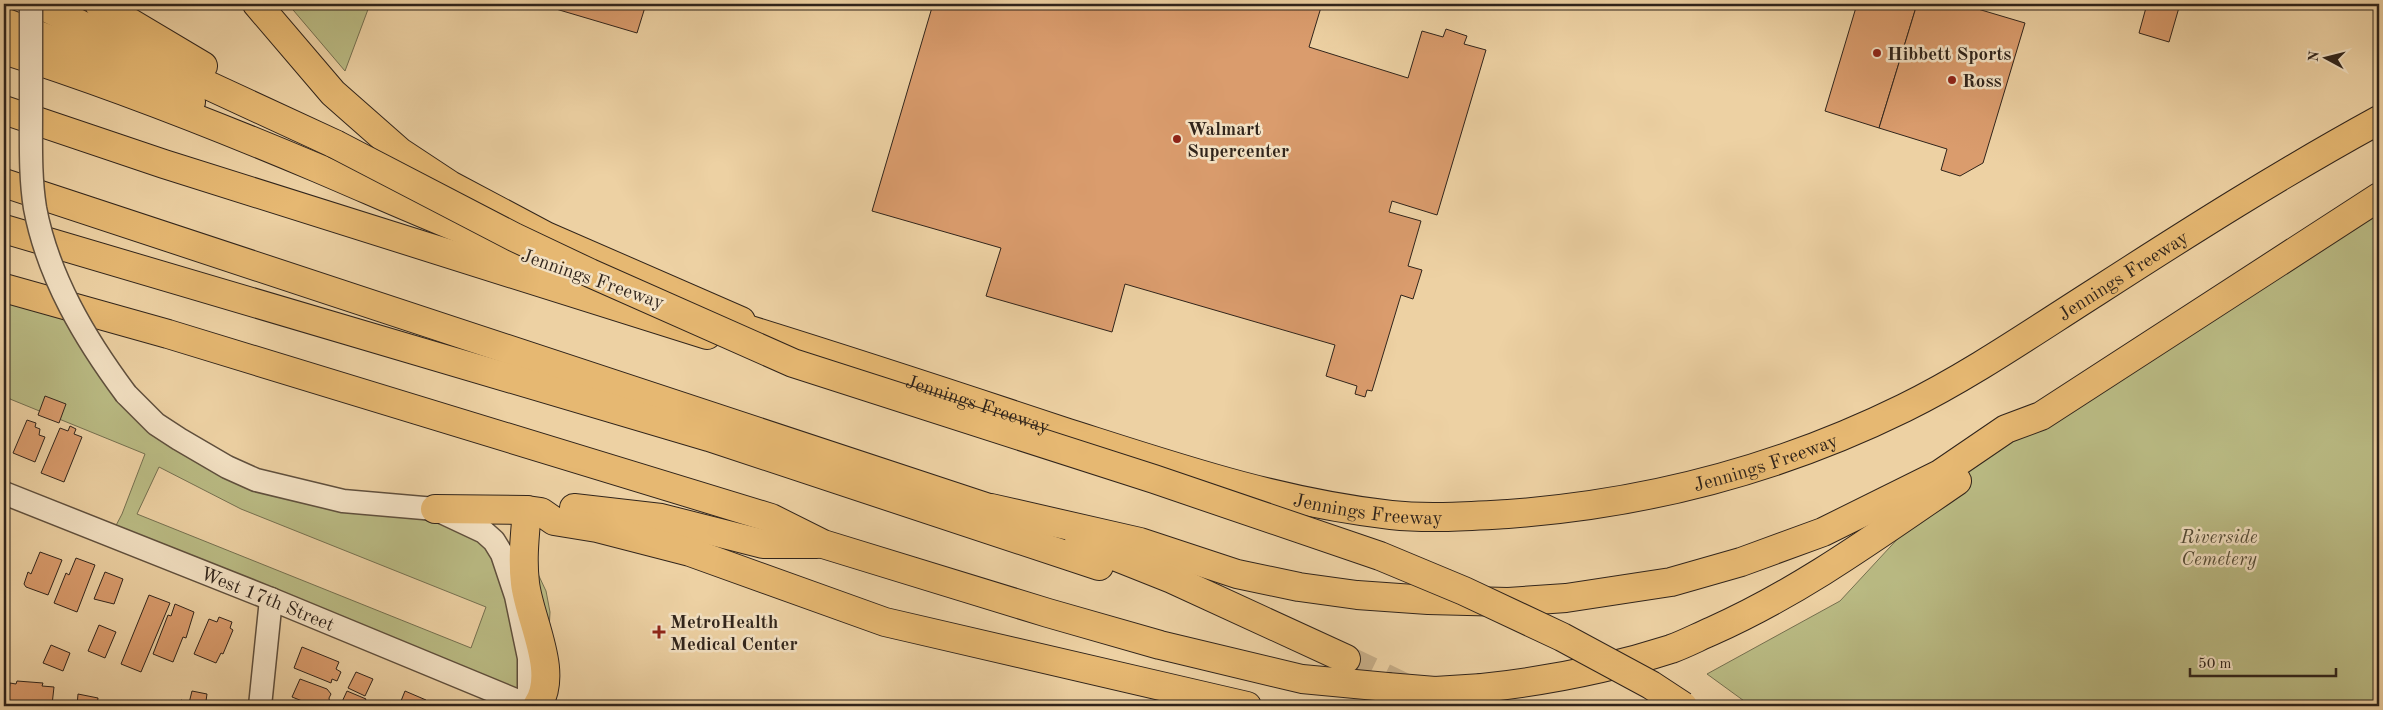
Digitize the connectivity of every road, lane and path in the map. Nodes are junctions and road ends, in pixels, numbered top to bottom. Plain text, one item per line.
1 (31, 4) edge
2 (39, 4) edge
3 (99, 4) edge
4 (257, 4) edge
5 (4, 22) edge
6 (139, 41) junction
7 (4, 50) edge
8 (4, 110) edge
9 (2379, 115) edge
10 (2379, 120) edge
11 (2327, 148) junction
12 (314, 167) junction
13 (4, 183) edge
14 (2379, 197) edge
15 (4, 228) edge
16 (4, 288) edge
17 (788, 351) junction
18 (2041, 416) junction
19 (4, 492) edge
20 (991, 508) junction
21 (435, 509) junction
22 (534, 511) junction
23 (823, 544) junction
24 (271, 599) junction
25 (1234, 606) junction
26 (1346, 659) tunnel mouth
27 (260, 706) edge
28 (530, 706) edge
29 (536, 706) edge
30 (1247, 706) edge
31 (1683, 706) edge

1 - 21 street, bridge
2 - 6 highway
3 - 6 highway
4 - 17 highway
5 - 12 highway
6 - 17 highway, bridge
7 - 12 highway
8 - 17 highway, bridge
9 - 11 highway
10 - 11 highway, Jennings Freeway
11 - 17 highway, Jennings Freeway
12 - 17 highway, Jennings Freeway
13 - 20 highway
14 - 18 highway
15 - 25 highway
16 - 23 highway
17 - 31 highway, bridge
18 - 20 highway
18 - 23 highway, bridge
19 - 24 street, West 17th Street
20 - 25 highway
21 - 22 highway
21 - 29 street
22 - 23 highway
22 - 29 highway
22 - 30 highway
24 - 27 street
24 - 28 street, West 17th Street
25 - 26 highway

